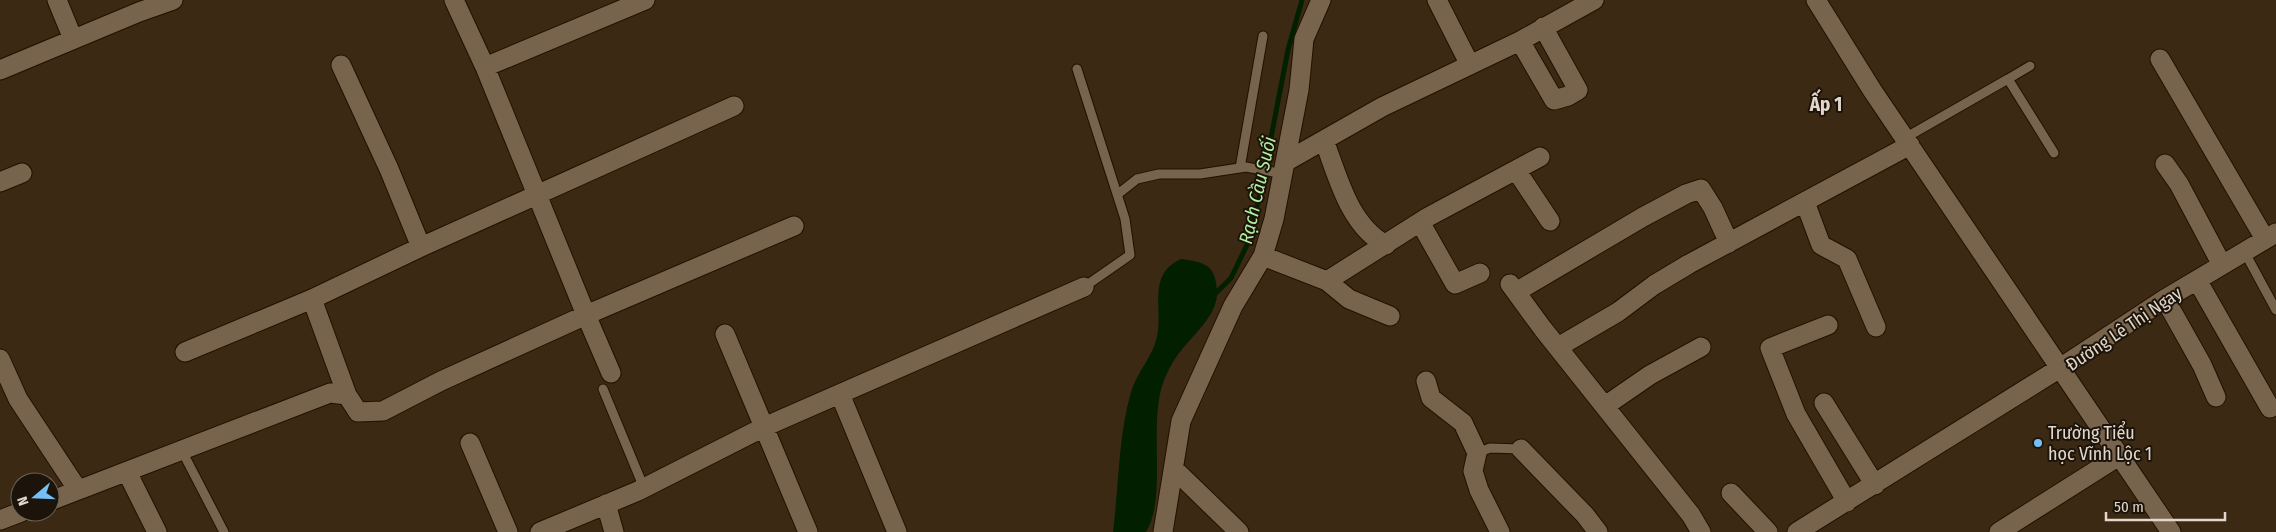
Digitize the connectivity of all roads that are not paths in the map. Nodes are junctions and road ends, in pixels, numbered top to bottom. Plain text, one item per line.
1 (57, 0) edge
2 (173, 0) edge
3 (454, 0) edge
4 (645, 0) edge
5 (1321, 0) edge
6 (1437, 0) edge
7 (1594, 0) edge
8 (1816, 0) edge
9 (1543, 27) junction
10 (1263, 36) dead end
11 (73, 39) junction
12 (1520, 41) junction
13 (2160, 59) dead end
14 (341, 65) dead end
15 (1470, 65) junction
16 (2030, 66) dead end
17 (485, 67) junction
18 (1077, 69) dead end
19 (0, 70) edge
20 (2008, 79) junction
21 (734, 106) dead end
22 (1324, 140) junction
23 (1907, 142) junction
24 (2054, 153) dead end
25 (1540, 157) dead end
26 (2165, 164) dead end
27 (1243, 168) junction
28 (1281, 169) junction
29 (1516, 170) junction
30 (22, 173) dead end
31 (0, 182) edge
32 (1118, 194) junction
33 (537, 195) junction
34 (1805, 202) junction
35 (1550, 221) dead end
36 (1420, 222) junction
37 (794, 226) dead end
38 (2271, 236) edge
39 (1729, 243) junction
40 (1386, 245) junction
41 (421, 247) junction
42 (2244, 252) junction
43 (1262, 256) junction
44 (2222, 265) junction
45 (1480, 273) dead end
46 (2197, 280) junction
47 (1327, 281) junction
48 (1084, 287) joint
49 (312, 299) junction
50 (2165, 299) junction
51 (2276, 310) edge
52 (586, 315) junction
53 (1390, 316) dead end
54 (1828, 325) dead end
55 (1876, 327) dead end
56 (725, 334) dead end
57 (1558, 347) junction
58 (1701, 347) dead end
59 (185, 352) dead end
60 (0, 358) edge
61 (2060, 368) junction
62 (607, 381) joint
63 (1426, 381) dead end
64 (840, 394) junction
65 (348, 395) junction
66 (2216, 397) dead end
67 (1824, 403) dead end
68 (1605, 406) junction
69 (2270, 408) dead end
70 (764, 426) junction
71 (470, 443) dead end
72 (1520, 449) joint
73 (182, 451) junction
74 (1478, 453) junction
75 (2119, 456) junction
76 (1174, 468) junction
77 (127, 472) junction
78 (1875, 485) junction
79 (644, 488) junction
80 (78, 490) junction
81 (1731, 493) dead end
82 (60, 497) edge
83 (1847, 502) junction
84 (606, 504) junction
85 (157, 532) edge
86 (224, 532) edge
87 (508, 532) edge
88 (540, 532) edge
89 (614, 532) edge
90 (808, 532) edge
91 (897, 532) edge
92 (1163, 532) edge
93 (1239, 532) edge
94 (1500, 532) edge
95 (1598, 532) edge
96 (1702, 532) edge
97 (1768, 532) edge
98 (1797, 532) edge
99 (1999, 532) edge
100 (2171, 532) edge

1 - 11 street
2 - 11 street
3 - 17 street
4 - 17 street
5 - 28 street
6 - 15 street
7 - 9 street
8 - 23 street
9 - 12 street
9 - 12 street
10 - 27 lane
11 - 19 street
12 - 15 street
13 - 38 street
14 - 41 street
15 - 22 street
16 - 20 lane
17 - 33 street
18 - 32 lane
20 - 23 lane
20 - 24 lane
21 - 33 street
22 - 28 street
22 - 40 street
23 - 34 street
23 - 61 street
25 - 29 street
26 - 44 street
27 - 28 lane
27 - 32 lane
28 - 43 street
29 - 35 street
29 - 36 street
30 - 31 street
32 - 48 lane
33 - 41 street
33 - 52 street
34 - 39 street
34 - 55 street
36 - 40 street
36 - 45 street
37 - 52 street
38 - 42 street, Đường Lê Thị Ngay
39 - 57 street
39 - 57 street
40 - 47 street
41 - 49 street
42 - 44 street, Đường Lê Thị Ngay
42 - 51 lane
43 - 47 street
43 - 76 street
44 - 46 street, Đường Lê Thị Ngay
46 - 50 street, Đường Lê Thị Ngay
46 - 69 street
47 - 53 street
48 - 64 street
49 - 59 street
49 - 65 street
50 - 61 street, Đường Lê Thị Ngay
50 - 66 street
52 - 62 street
52 - 65 street
54 - 83 street
56 - 70 street
57 - 68 street
58 - 68 street
60 - 80 street
61 - 75 street, Đường Lê Thị Ngay
61 - 78 street
62 - 79 lane
63 - 74 street
64 - 70 street
64 - 91 street
65 - 73 street
67 - 78 street
68 - 96 street
70 - 79 street
70 - 90 street
71 - 87 street
72 - 74 lane
72 - 95 street
73 - 77 street
73 - 86 lane
74 - 94 street
75 - 99 street
75 - 100 street, Đường Lê Thị Ngay
76 - 92 street
76 - 93 street
77 - 80 street
77 - 85 street
78 - 83 street
79 - 84 street
80 - 82 street
81 - 97 street
83 - 98 street
84 - 88 street
84 - 89 street

